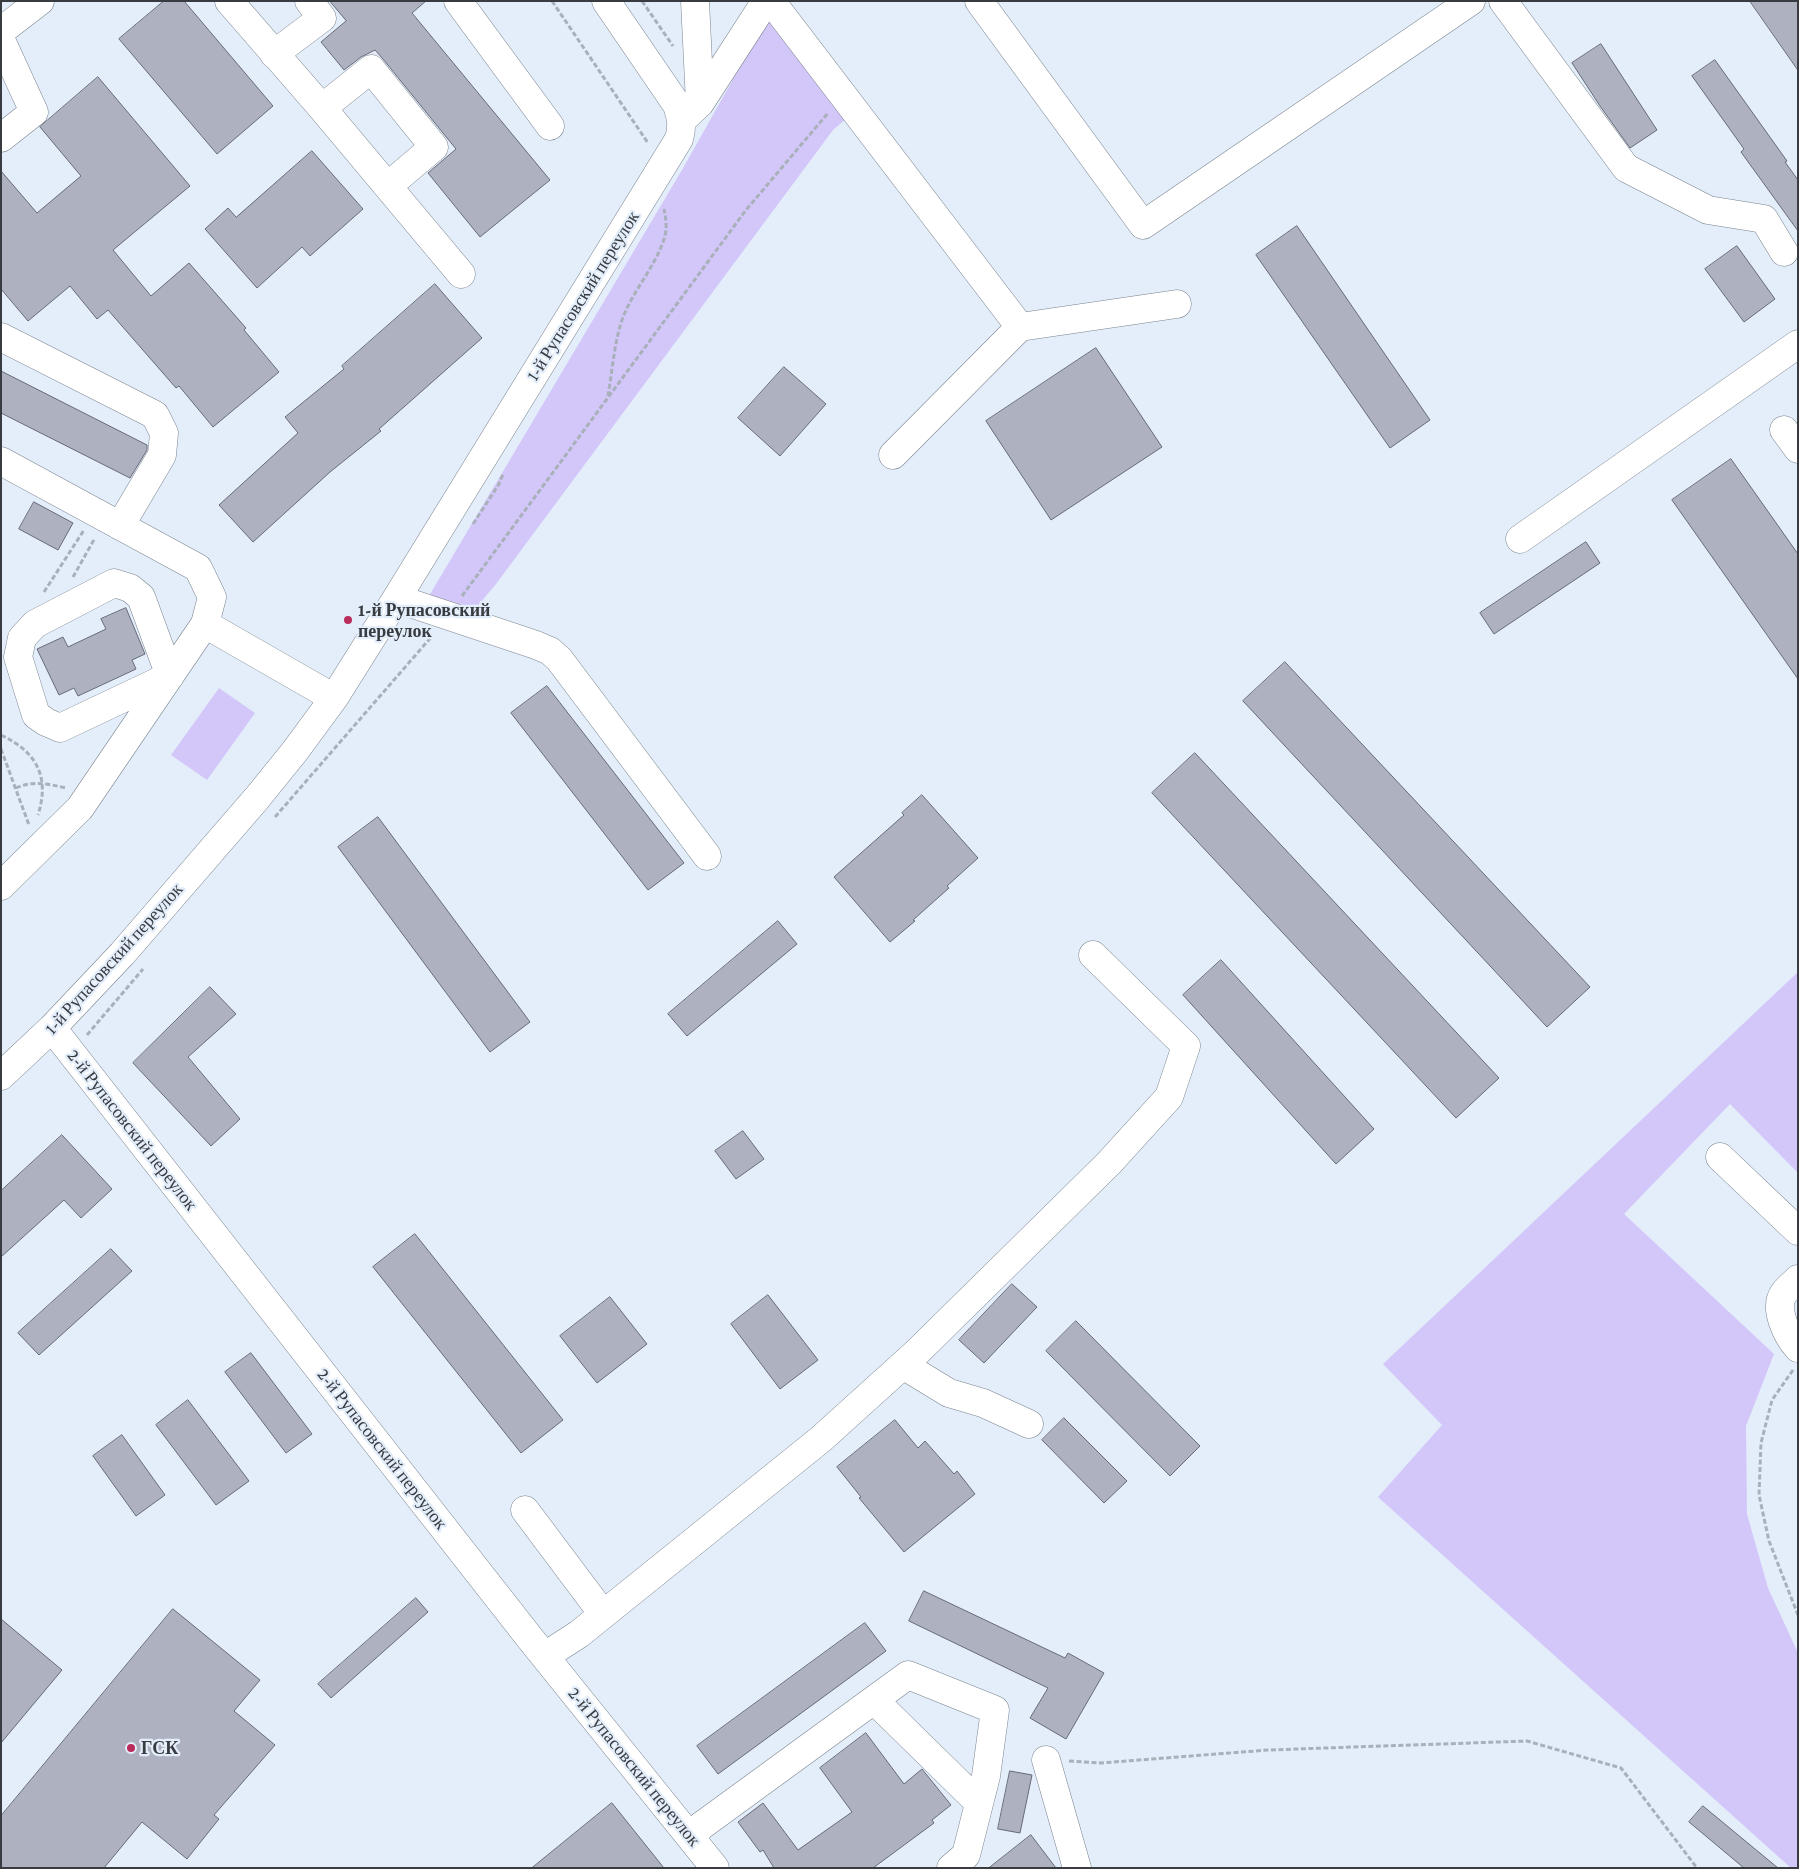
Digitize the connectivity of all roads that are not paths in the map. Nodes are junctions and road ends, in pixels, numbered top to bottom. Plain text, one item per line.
1 (40, 1) edge
2 (229, 1) edge
3 (310, 1) edge
4 (458, 1) edge
5 (606, 1) edge
6 (695, 1) edge
7 (766, 1) edge
8 (771, 1) edge
9 (979, 1) edge
10 (1471, 1) edge
11 (1504, 1) edge
12 (1, 31) edge
13 (1, 40) edge
14 (274, 54) junction
15 (322, 108) junction
16 (690, 112) junction
17 (550, 126) dead end
18 (1, 138) edge
19 (388, 186) junction
20 (1784, 252) dead end
21 (461, 274) dead end
22 (1177, 304) dead end
23 (1020, 327) junction
24 (1, 337) edge
25 (1798, 344) edge
26 (893, 455) dead end
27 (1, 462) edge
28 (120, 526) junction
29 (1520, 539) dead end
30 (398, 596) junction
31 (205, 624) junction
32 (170, 676) junction
33 (334, 698) junction
34 (706, 856) dead end
35 (1, 885) edge
36 (1093, 955) dead end
37 (52, 1028) junction
38 (1, 1076) edge
39 (1720, 1157) dead end
40 (1798, 1231) edge
41 (1798, 1279) edge
42 (1798, 1348) edge
43 (903, 1365) junction
44 (1029, 1424) dead end
45 (525, 1510) dead end
46 (603, 1614) junction
47 (545, 1656) junction
48 (874, 1700) junction
49 (1046, 1760) road end
50 (979, 1803) junction
51 (690, 1837) junction
52 (715, 1868) edge
53 (951, 1868) edge
54 (1077, 1868) edge

1 - 12 street
2 - 14 street
3 - 14 street
4 - 17 street
5 - 16 street
6 - 16 street
7 - 16 street
8 - 23 street
9 - 10 street
11 - 20 street
13 - 18 street
14 - 15 street
15 - 19 street
15 - 19 street
16 - 30 street, 1-й Рупасовский переулок
19 - 21 street
22 - 23 street
23 - 26 street
24 - 28 street
25 - 29 street
27 - 28 street
28 - 31 street
30 - 33 street, 1-й Рупасовский переулок
30 - 34 street
31 - 32 street
31 - 33 street
32 - 32 street
32 - 35 street
33 - 37 street, 1-й Рупасовский переулок
36 - 43 street
37 - 38 street, 1-й Рупасовский переулок
37 - 47 street, 2-й Рупасовский переулок
39 - 40 street
41 - 42 street
43 - 44 street
43 - 46 street
45 - 46 street
46 - 47 street
47 - 51 street, 2-й Рупасовский переулок
48 - 50 street
48 - 50 street
48 - 51 street
49 - 54 street
50 - 53 street
51 - 52 street, 2-й Рупасовский переулок

